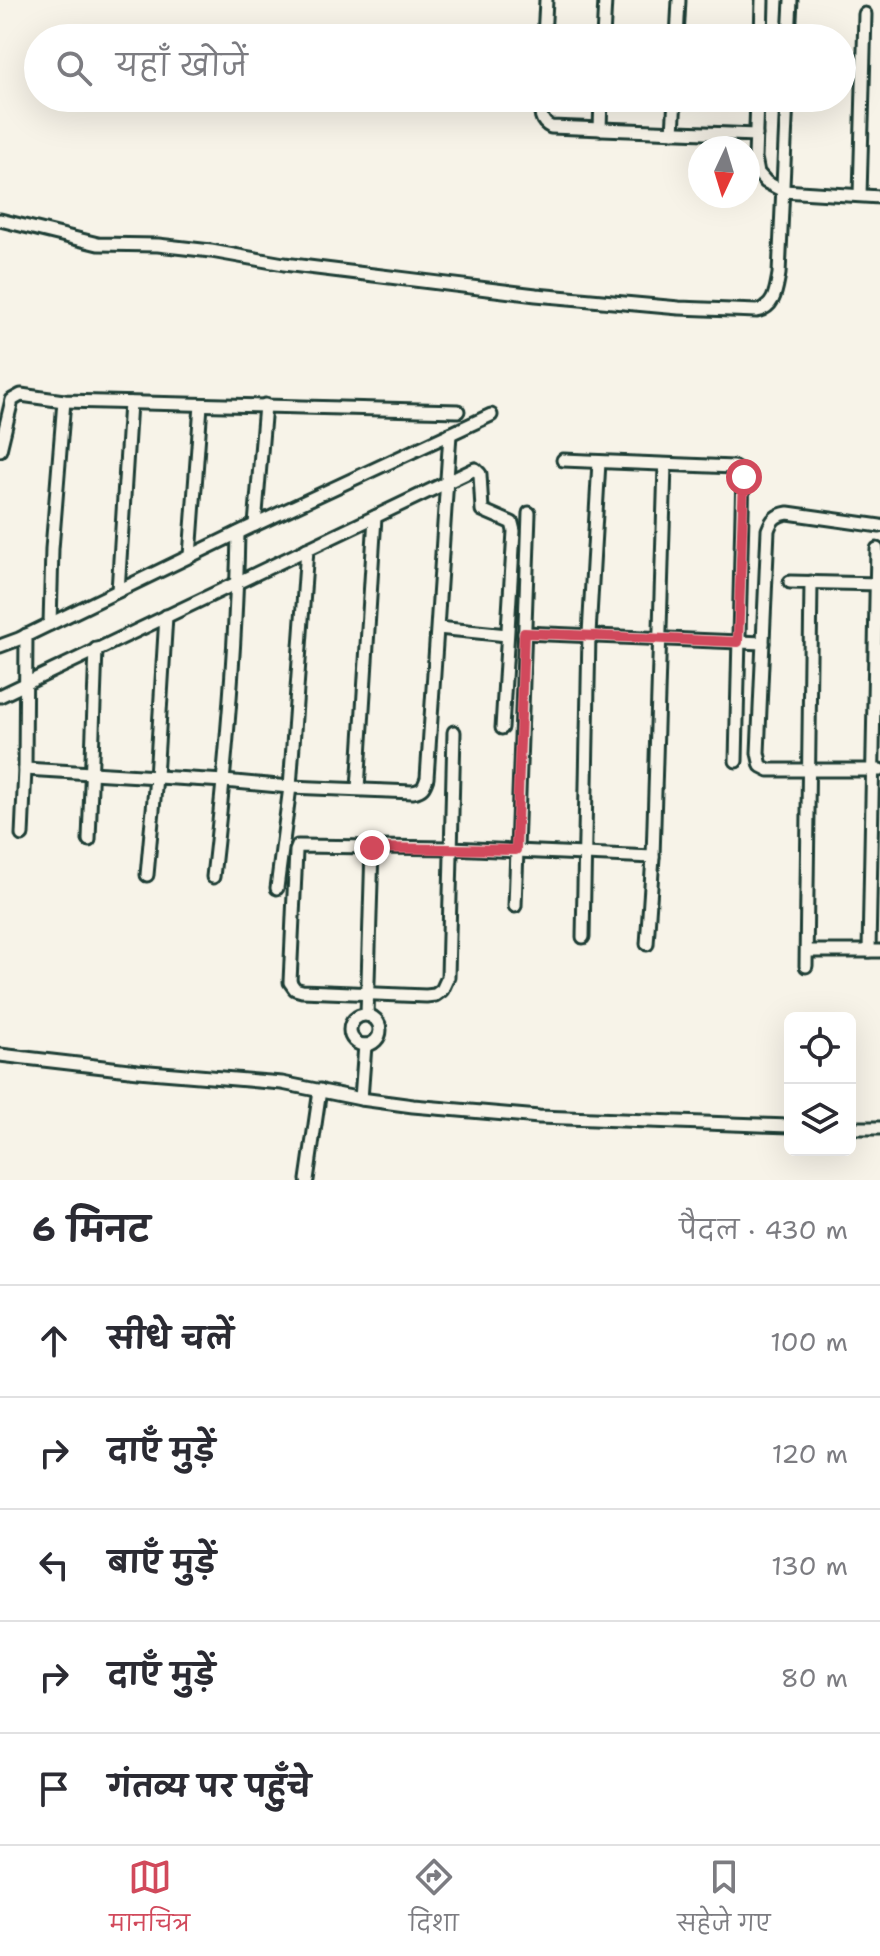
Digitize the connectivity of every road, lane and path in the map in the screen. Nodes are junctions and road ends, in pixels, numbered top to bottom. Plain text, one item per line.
1 (546, 0) edge
2 (605, 0) edge
3 (679, 0) edge
4 (762, 0) edge
5 (791, 0) edge
6 (865, 14) dead end
7 (545, 24) edge
8 (604, 24) edge
9 (678, 24) edge
10 (761, 24) edge
11 (790, 24) edge
12 (541, 112) edge
13 (601, 112) edge
14 (674, 112) edge
15 (757, 112) edge
16 (786, 112) edge
17 (600, 129) junction
18 (673, 132) junction
19 (756, 135) junction
20 (783, 191) junction
21 (860, 195) junction
22 (880, 197) edge
23 (0, 220) edge
24 (64, 401) junction
25 (130, 403) junction
26 (201, 405) junction
27 (265, 405) junction
28 (458, 411) dead end
29 (491, 415) dead end
30 (450, 434) junction
31 (0, 450) edge
32 (563, 460) dead end
33 (599, 462) junction
34 (665, 465) junction
35 (448, 481) junction
36 (529, 513) dead end
37 (375, 517) junction
38 (255, 525) junction
39 (880, 526) edge
40 (238, 533) junction
41 (307, 549) junction
42 (877, 549) dead end
43 (190, 556) junction
44 (237, 582) junction
45 (790, 582) dead end
46 (811, 582) junction
47 (878, 584) edge
48 (118, 591) junction
49 (166, 616) junction
50 (50, 624) junction
51 (438, 628) junction
52 (524, 633) junction
53 (589, 634) junction
54 (26, 635) junction
55 (507, 635) junction
56 (660, 638) junction
57 (738, 642) junction
58 (763, 643) junction
59 (0, 646) edge
60 (96, 649) junction
61 (26, 683) junction
62 (0, 696) edge
63 (502, 728) dead end
64 (454, 732) dead end
65 (736, 761) dead end
66 (25, 769) junction
67 (810, 770) junction
68 (876, 770) edge
69 (92, 773) junction
70 (156, 777) junction
71 (224, 781) junction
72 (290, 787) junction
73 (358, 789) junction
74 (22, 835) dead end
75 (89, 840) dead end
76 (372, 848) junction
77 (451, 848) junction
78 (516, 850) junction
79 (584, 853) junction
80 (653, 857) junction
81 (147, 875) dead end
82 (213, 877) dead end
83 (277, 888) dead end
84 (515, 906) dead end
85 (583, 937) dead end
86 (647, 944) dead end
87 (807, 951) junction
88 (874, 951) edge
89 (806, 966) dead end
90 (368, 992) junction
91 (367, 1015) junction
92 (365, 1045) junction
93 (0, 1055) edge
94 (320, 1090) junction
95 (361, 1099) junction
96 (784, 1126) edge
97 (856, 1128) edge
98 (880, 1128) edge
99 (307, 1180) edge

1 - 7 street
2 - 8 street
3 - 9 street
4 - 10 street
5 - 11 street
6 - 21 street
12 - 17 street
13 - 17 street
14 - 18 street
15 - 19 street
16 - 20 street
17 - 18 street
18 - 19 street
19 - 20 street
20 - 21 street
20 - 23 street
21 - 22 street
24 - 25 street
24 - 31 street
24 - 50 street
25 - 26 street
25 - 48 street
26 - 27 street
26 - 43 street
27 - 28 street
27 - 38 street
29 - 30 street
30 - 35 street
30 - 38 street
32 - 33 street
33 - 34 street
33 - 53 street
34 - 56 street
34 - 57 street
35 - 37 street
35 - 51 street
35 - 55 street
36 - 52 street
37 - 41 street
37 - 73 street
38 - 40 street
39 - 58 street
40 - 43 street
40 - 44 street
41 - 44 street
41 - 72 street
42 - 47 street
43 - 48 street
44 - 49 street
44 - 71 street
45 - 46 street
46 - 47 street
46 - 67 street
47 - 68 street
48 - 50 street
49 - 60 street
49 - 70 street
50 - 54 street
51 - 55 street
51 - 73 street
52 - 53 street
52 - 78 street
53 - 56 street
53 - 79 street
54 - 59 street
54 - 61 street
55 - 63 street
56 - 57 street
56 - 80 street
57 - 58 street
57 - 65 street
58 - 67 street
60 - 61 street
60 - 69 street
61 - 62 street
61 - 66 street
64 - 77 street
66 - 69 street
66 - 74 street
67 - 68 street
67 - 87 street
68 - 88 street
69 - 70 street
69 - 75 street
70 - 71 street
70 - 81 street
71 - 72 street
71 - 82 street
72 - 73 street
72 - 83 street
76 - 77 street
76 - 90 street
76 - 90 street
77 - 78 street
77 - 90 street
78 - 79 street
78 - 84 street
79 - 80 street
79 - 85 street
80 - 86 street
87 - 88 street
87 - 89 street
90 - 91 street
91 - 92 street
91 - 92 street
92 - 95 street
93 - 94 street
94 - 95 street
94 - 99 street
95 - 96 street
97 - 98 street

